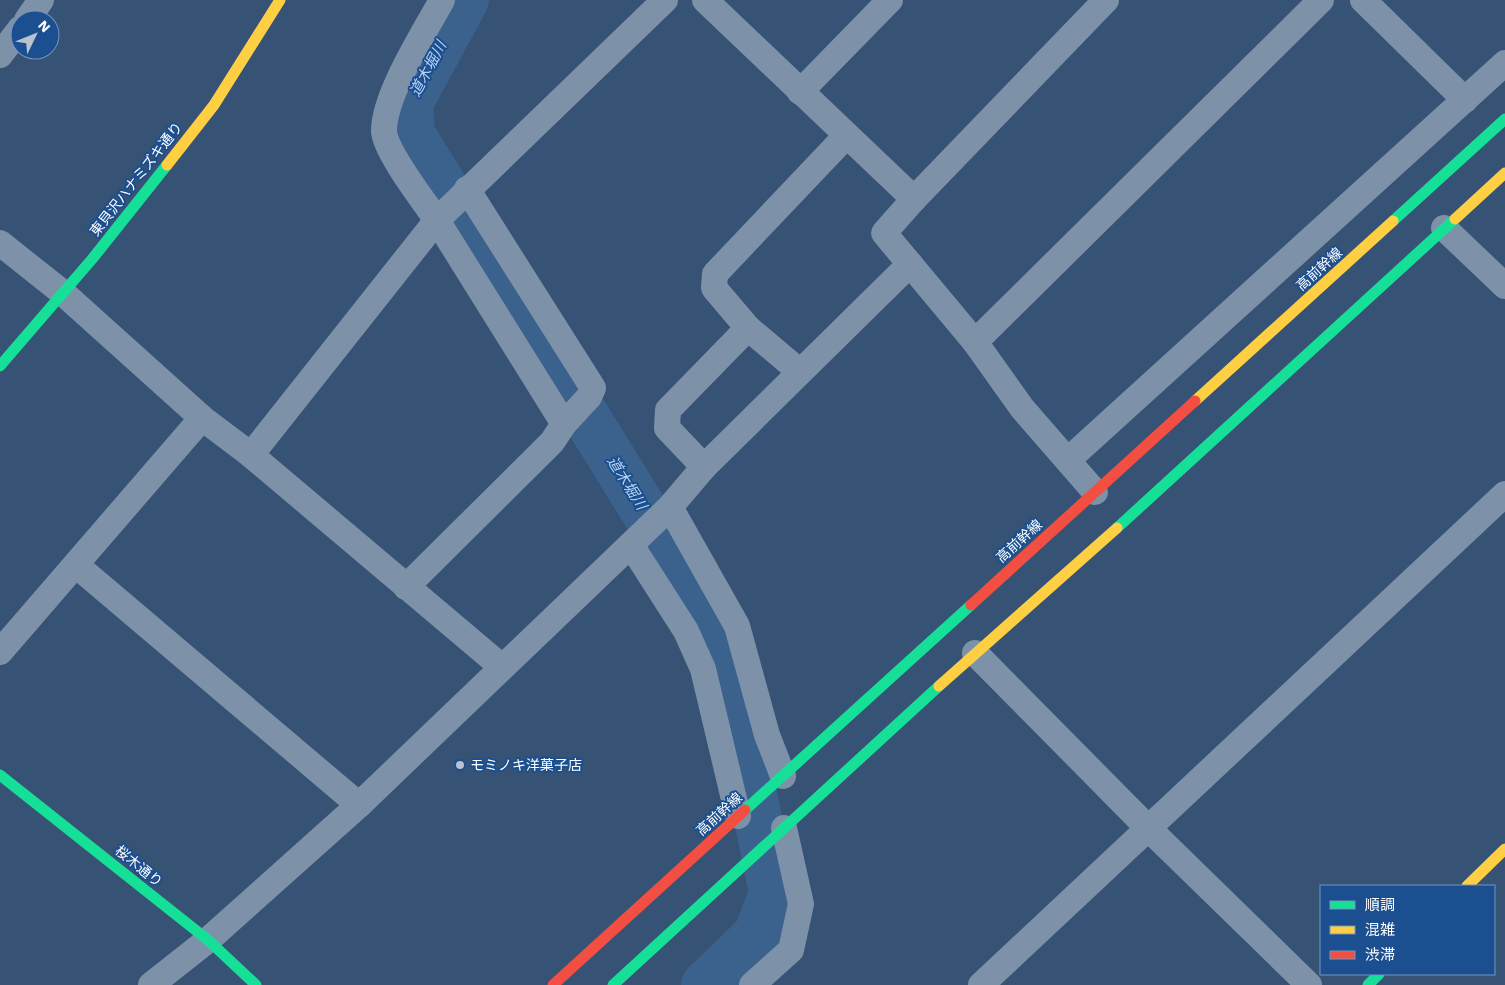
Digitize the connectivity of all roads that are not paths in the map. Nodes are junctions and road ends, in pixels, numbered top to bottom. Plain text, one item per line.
1 (280, 0) edge
2 (442, 0) edge
3 (665, 0) edge
4 (705, 0) edge
5 (890, 0) edge
6 (1106, 0) edge
7 (1320, 0) edge
8 (1363, 0) edge
9 (10, 42) edge
10 (0, 55) edge
11 (1505, 63) edge
12 (800, 92) junction
13 (1465, 100) junction
14 (1505, 119) edge
15 (846, 136) junction
16 (1505, 173) edge
17 (467, 189) junction
18 (914, 199) junction
19 (437, 220) junction
20 (1444, 228) junction
21 (0, 243) edge
22 (910, 264) junction
23 (1505, 286) edge
24 (63, 293) junction
25 (748, 328) junction
26 (976, 342) junction
27 (0, 366) edge
28 (799, 371) junction
29 (202, 418) junction
30 (566, 420) junction
31 (251, 455) junction
32 (1068, 460) junction
33 (704, 467) junction
34 (1095, 492) junction
35 (1505, 494) edge
36 (670, 507) junction
37 (631, 544) junction
38 (76, 565) junction
39 (406, 586) junction
40 (0, 652) edge
41 (975, 653) junction
42 (502, 667) junction
43 (0, 775) edge
44 (783, 776) junction
45 (359, 805) junction
46 (738, 816) junction
47 (784, 828) junction
48 (1149, 829) junction
49 (1505, 849) edge
50 (1468, 885) edge
51 (208, 940) junction
52 (1378, 975) edge
53 (151, 985) edge
54 (256, 985) edge
55 (553, 985) edge
56 (613, 985) edge
57 (752, 985) edge
58 (980, 985) edge
59 (1309, 985) edge
60 (1368, 985) edge

1 - 24 street, 東貝沢ハナミズキ通り
2 - 19 street
3 - 17 street
4 - 12 street
5 - 12 street
6 - 18 street
7 - 26 street
8 - 13 street
9 - 10 street
11 - 13 street
12 - 15 street
13 - 32 street
14 - 34 street, 高前幹線
15 - 18 street
15 - 25 street
16 - 20 street
17 - 19 street
17 - 30 street
18 - 22 street
19 - 30 street
19 - 31 street
20 - 23 street
20 - 41 street
21 - 24 street
22 - 26 street
22 - 28 street
24 - 27 street, 東貝沢ハナミズキ通り
24 - 29 street
25 - 28 street
25 - 33 street
26 - 32 street
28 - 33 street
29 - 31 street
29 - 38 street
30 - 39 street
31 - 39 street
32 - 34 street
33 - 36 street
34 - 44 street, 高前幹線
35 - 48 street
36 - 37 street
36 - 44 street
37 - 42 street
37 - 46 street
38 - 40 street
38 - 45 street
39 - 42 street
41 - 47 street
41 - 48 street
42 - 45 street
43 - 51 street, 桜木通り
44 - 46 street, 高前幹線
45 - 51 street
46 - 55 street, 高前幹線
47 - 56 street
47 - 57 street
48 - 58 street
48 - 59 street
49 - 50 street
51 - 53 street
51 - 54 street, 桜木通り
52 - 60 street

